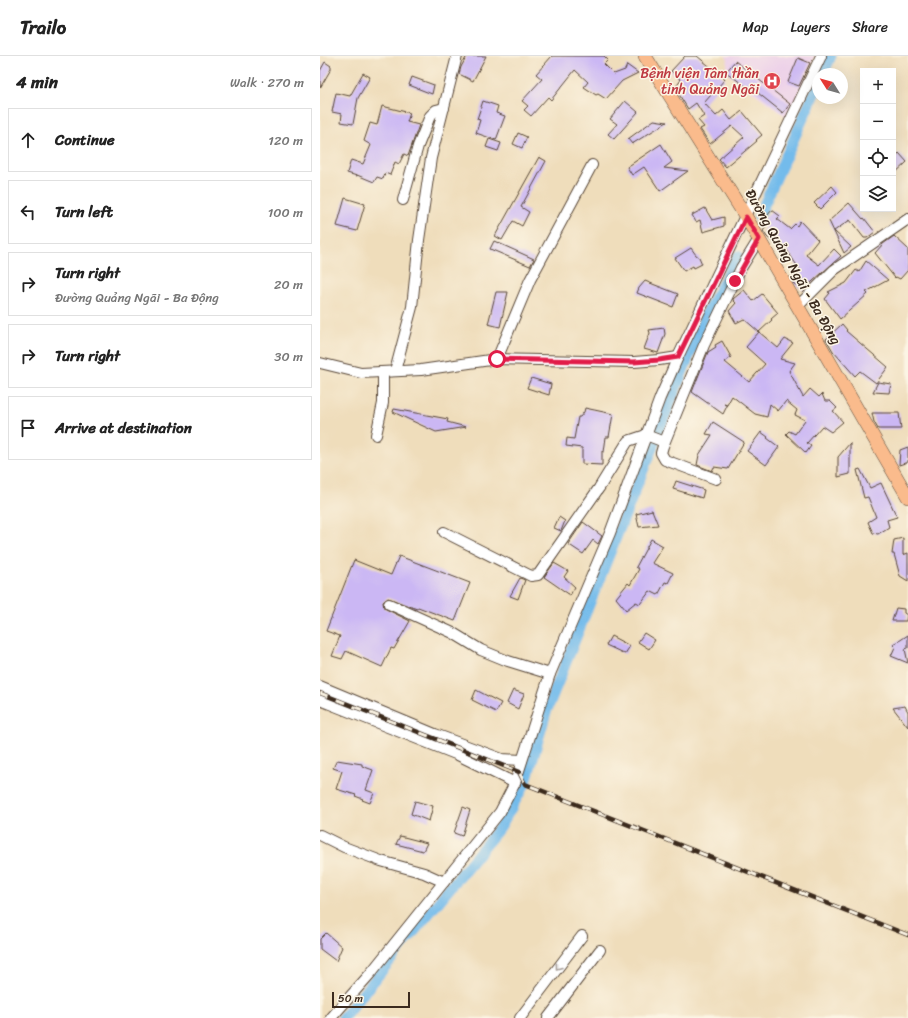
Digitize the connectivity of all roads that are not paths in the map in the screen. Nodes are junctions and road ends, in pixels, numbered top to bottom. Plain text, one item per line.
1 (457, 56) edge
2 (645, 56) edge
3 (821, 56) edge
4 (444, 108) junction
5 (592, 165) dead end
6 (402, 200) dead end
7 (746, 217) junction
8 (908, 219) edge
9 (759, 239) junction
10 (798, 306) junction
11 (678, 357) junction
12 (497, 359) junction
13 (320, 363) edge
14 (394, 371) junction
15 (383, 372) junction
16 (376, 435) dead end
17 (655, 439) junction
18 (716, 479) dead end
19 (908, 497) edge
20 (444, 532) dead end
21 (389, 604) dead end
22 (550, 674) junction
23 (320, 686) edge
24 (320, 700) edge
25 (522, 760) junction
26 (515, 783) junction
27 (320, 836) edge
28 (444, 882) junction
29 (582, 936) dead end
30 (600, 950) dead end
31 (331, 1018) edge
32 (520, 1018) edge
33 (548, 1018) edge

1 - 4 street
2 - 7 main road, Đường Quảng Ngãi - Ba Động
3 - 7 street
4 - 6 street
4 - 14 street
5 - 12 street
7 - 9 main road, Đường Quảng Ngãi - Ba Động
7 - 11 street
8 - 10 street
9 - 10 main road, Đường Quảng Ngãi - Ba Động
9 - 17 street
10 - 19 main road, Đường Quảng Ngãi - Ba Động
11 - 12 street
11 - 17 street
12 - 14 street
13 - 15 street
14 - 15 street
15 - 16 street
17 - 18 street
17 - 20 street
17 - 22 street
21 - 22 street
22 - 25 street
23 - 25 street
24 - 26 street
25 - 26 street
26 - 28 street
27 - 28 street
28 - 31 street
29 -> 32 street
30 - 33 street

